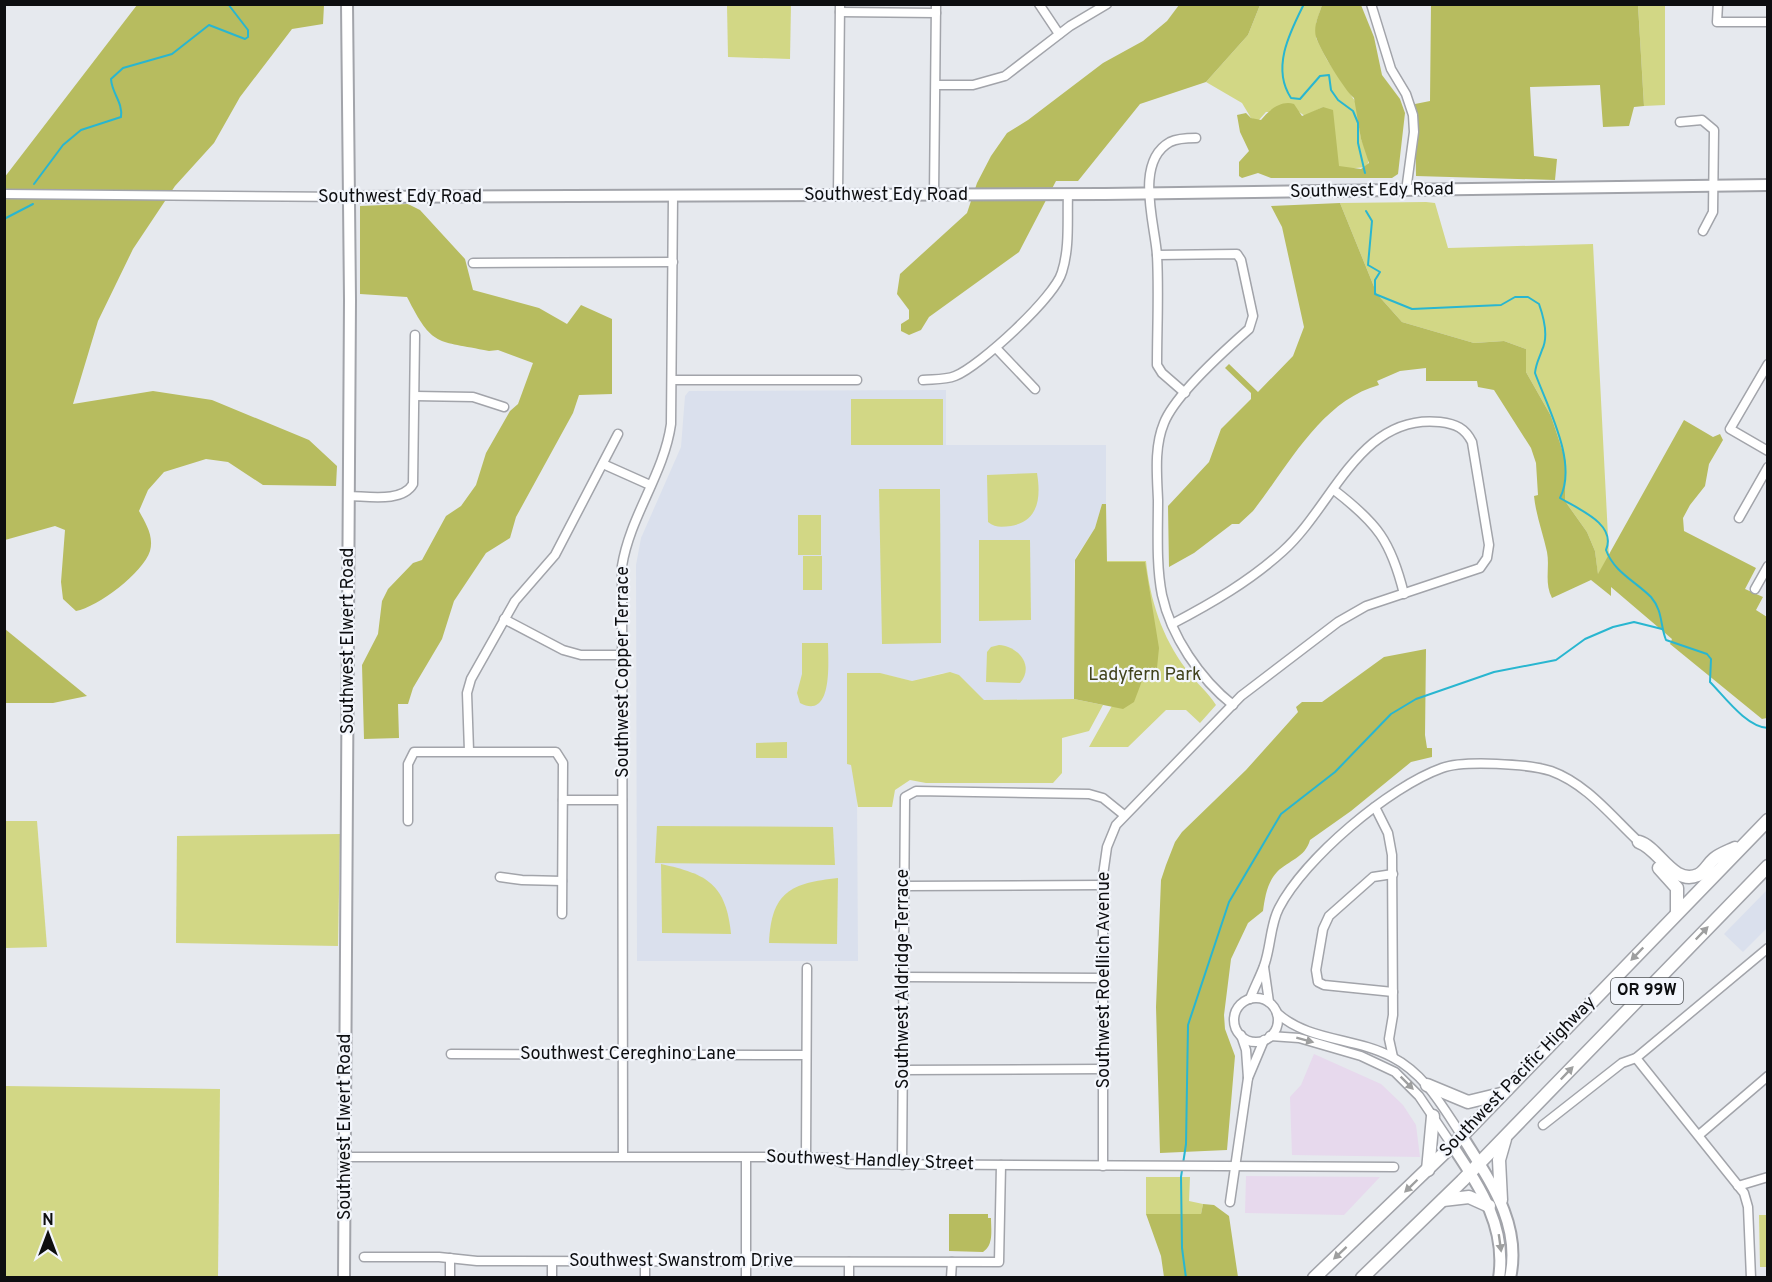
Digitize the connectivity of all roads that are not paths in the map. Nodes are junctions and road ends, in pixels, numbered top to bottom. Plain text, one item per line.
1 (347, 4) edge
2 (1039, 4) edge
3 (1107, 4) edge
4 (1371, 4) edge
5 (1718, 4) edge
6 (840, 8) edge
7 (936, 9) edge
8 (1767, 22) edge
9 (1059, 34) junction
10 (936, 85) junction
11 (1680, 122) dead end
12 (1197, 138) dead end
13 (1767, 185) edge
14 (1713, 186) junction
15 (1406, 191) junction
16 (1149, 193) junction
17 (4, 194) edge
18 (1068, 194) junction
19 (838, 195) junction
20 (934, 195) junction
21 (673, 196) junction
22 (349, 197) junction
23 (1703, 231) dead end
24 (1157, 255) junction
25 (673, 262) junction
26 (473, 263) dead end
27 (415, 335) dead end
28 (996, 348) junction
29 (1767, 364) edge
30 (673, 380) junction
31 (857, 380) dead end
32 (923, 380) dead end
33 (1035, 389) dead end
34 (1185, 393) junction
35 (415, 396) junction
36 (504, 407) dead end
37 (618, 434) dead end
38 (1767, 451) edge
39 (603, 464) junction
40 (1767, 467) edge
41 (650, 485) junction
42 (1334, 490) junction
43 (348, 496) junction
44 (1739, 518) dead end
45 (1766, 570) edge
46 (1755, 589) dead end
47 (1404, 594) junction
48 (504, 618) junction
49 (1172, 624) junction
50 (622, 655) junction
51 (1233, 705) junction
52 (469, 751) junction
53 (562, 800) junction
54 (622, 800) junction
55 (1375, 807) junction
56 (1124, 815) junction
57 (1767, 820) edge
58 (408, 821) dead end
59 (1639, 842) junction
60 (1745, 843) junction
61 (1767, 866) edge
62 (1393, 874) junction
63 (500, 877) dead end
64 (562, 881) junction
65 (1103, 885) junction
66 (904, 886) junction
67 (1677, 912) junction
68 (562, 914) dead end
69 (1767, 948) edge
70 (1264, 967) junction
71 (807, 969) dead end
72 (902, 977) junction
73 (1102, 978) junction
74 (1393, 992) junction
75 (1250, 999) junction
76 (1269, 1002) junction
77 (1277, 1013) junction
78 (1241, 1035) junction
79 (1267, 1038) junction
80 (1389, 1039) junction
81 (1374, 1049) junction
82 (451, 1054) dead end
83 (622, 1054) junction
84 (805, 1055) junction
85 (1393, 1057) junction
86 (1636, 1058) junction
87 (1103, 1069) junction
88 (903, 1070) junction
89 (1767, 1076) edge
90 (1248, 1078) junction
91 (1427, 1085) junction
92 (1502, 1094) junction
93 (1433, 1116) junction
94 (1543, 1125) dead end
95 (1699, 1135) junction
96 (1507, 1136) junction
97 (1457, 1141) junction
98 (623, 1156) junction
99 (345, 1157) junction
100 (806, 1157) junction
101 (746, 1158) junction
102 (902, 1165) junction
103 (1001, 1165) junction
104 (1102, 1166) junction
105 (1235, 1167) junction
106 (1395, 1167) dead end
107 (1475, 1168) junction
108 (1428, 1170) junction
109 (1767, 1177) edge
110 (1738, 1186) junction
111 (1443, 1200) junction
112 (1501, 1200) junction
113 (1230, 1202) dead end
114 (1489, 1206) junction
115 (364, 1257) dead end
116 (450, 1258) junction
117 (645, 1261) junction
118 (746, 1261) junction
119 (552, 1262) junction
120 (849, 1262) junction
121 (952, 1262) junction
122 (344, 1278) edge
123 (450, 1278) edge
124 (552, 1278) edge
125 (645, 1278) edge
126 (746, 1278) edge
127 (849, 1278) edge
128 (951, 1278) edge
129 (1314, 1278) edge
130 (1362, 1278) edge
131 (1499, 1278) edge
132 (1510, 1278) edge
133 (1750, 1278) edge

1 - 22 main road, Southwest Elwert Road
2 - 9 street
3 - 9 street
4 - 15 street
5 - 8 street
6 - 7 street
6 - 19 street
7 - 10 street
9 - 10 street
10 - 20 street
11 - 14 street
12 - 16 street
13 - 14 main road, Southwest Edy Road
14 - 15 main road, Southwest Edy Road
14 - 23 street
15 - 16 main road, Southwest Edy Road
16 - 18 main road, Southwest Edy Road
16 - 24 street
17 - 22 street, Southwest Edy Road
18 - 20 main road, Southwest Edy Road
18 - 28 street
19 - 20 main road, Southwest Edy Road
19 - 21 main road, Southwest Edy Road
21 - 22 main road, Southwest Edy Road
21 - 25 street, Southwest Copper Terrace
22 - 43 main road, Southwest Elwert Road
24 - 34 street
24 - 34 street
25 - 26 street
25 - 30 street, Southwest Copper Terrace
27 - 35 street
28 - 32 street
28 - 33 street
29 - 38 street
30 - 31 street
30 - 41 street, Southwest Copper Terrace
34 - 49 street
35 - 36 street
35 - 43 street
37 - 39 street
39 - 41 street
39 - 48 street
40 - 44 street
41 - 50 street, Southwest Copper Terrace
42 - 47 street
42 - 47 street, Southwest Roellich Avenue
42 - 49 street
43 - 99 main road, Southwest Elwert Road
45 - 46 street
47 - 51 street, Southwest Roellich Avenue
48 - 50 street
48 - 52 street
49 - 51 street
50 - 54 street, Southwest Copper Terrace
51 - 56 street, Southwest Roellich Avenue
52 - 53 street
52 - 58 street
53 - 54 street
53 - 64 street
54 - 83 street, Southwest Copper Terrace
55 - 59 street
55 - 62 street
55 - 70 street
56 - 65 street, Southwest Roellich Avenue
56 - 66 street, Southwest Aldridge Terrace
57 - 60 highway, Southwest Pacific Highway / OR 99W
59 - 60 highway
59 - 67 highway
60 - 67 highway, Southwest Pacific Highway / OR 99W
96 -> 61 highway, Southwest Pacific Highway / OR 99W
62 - 74 street
62 - 74 street
63 - 64 street
64 - 68 street
65 - 66 street
65 - 73 street, Southwest Roellich Avenue
66 - 72 street, Southwest Aldridge Terrace
67 -> 92 highway, Southwest Pacific Highway / OR 99W
69 - 86 street
70 - 75 street
70 - 76 street
71 - 84 street
72 - 73 street
72 - 88 street, Southwest Aldridge Terrace
73 - 87 street, Southwest Roellich Avenue
74 - 80 street
75 - 76 street
75 - 78 street
76 - 77 street
77 - 79 street
77 - 81 street
78 - 79 street
78 - 90 street
79 - 90 street
79 -> 93 street
80 - 81 street
80 - 85 street
81 - 85 street
82 - 83 street, Southwest Cereghino Lane
83 - 84 street, Southwest Cereghino Lane
83 - 98 street, Southwest Copper Terrace
84 - 100 street
85 - 91 street
86 - 94 street
86 - 95 street
87 - 88 street
87 - 104 street, Southwest Roellich Avenue
88 - 102 street, Southwest Aldridge Terrace
89 - 95 street
90 - 105 street
91 - 92 highway
91 - 97 street
92 - 97 highway, Southwest Pacific Highway / OR 99W
93 - 97 street
93 - 108 highway
95 - 110 street
96 - 107 highway, Southwest Pacific Highway / OR 99W
96 - 112 highway
97 - 107 main road
97 - 108 highway, Southwest Pacific Highway / OR 99W
98 - 99 street, Southwest Handley Street
98 - 101 street, Southwest Handley Street
99 - 122 main road, Southwest Elwert Road
100 - 101 street, Southwest Handley Street
100 - 102 street, Southwest Handley Street
101 - 118 street
102 - 103 street, Southwest Handley Street
103 - 104 street, Southwest Handley Street
103 - 121 street, Southwest Swanstrom Drive
104 - 105 street, Southwest Handley Street
105 - 106 street, Southwest Handley Street
105 - 113 street
107 - 111 highway, Southwest Pacific Highway / OR 99W
107 - 112 main road
107 - 114 main road
108 -> 129 highway, Southwest Pacific Highway / OR 99W
109 - 110 street
110 - 133 street
111 - 114 highway
111 - 130 highway, Southwest Pacific Highway / OR 99W
112 - 132 main road
114 -> 131 main road
115 - 116 street, Southwest Swanstrom Drive
116 - 119 street, Southwest Swanstrom Drive
116 - 123 street
117 - 118 street, Southwest Swanstrom Drive
117 - 119 street, Southwest Swanstrom Drive
117 - 125 street
118 - 120 street, Southwest Swanstrom Drive
118 - 126 street
119 - 124 street
120 - 121 street, Southwest Swanstrom Drive
120 - 127 street
121 - 128 street

